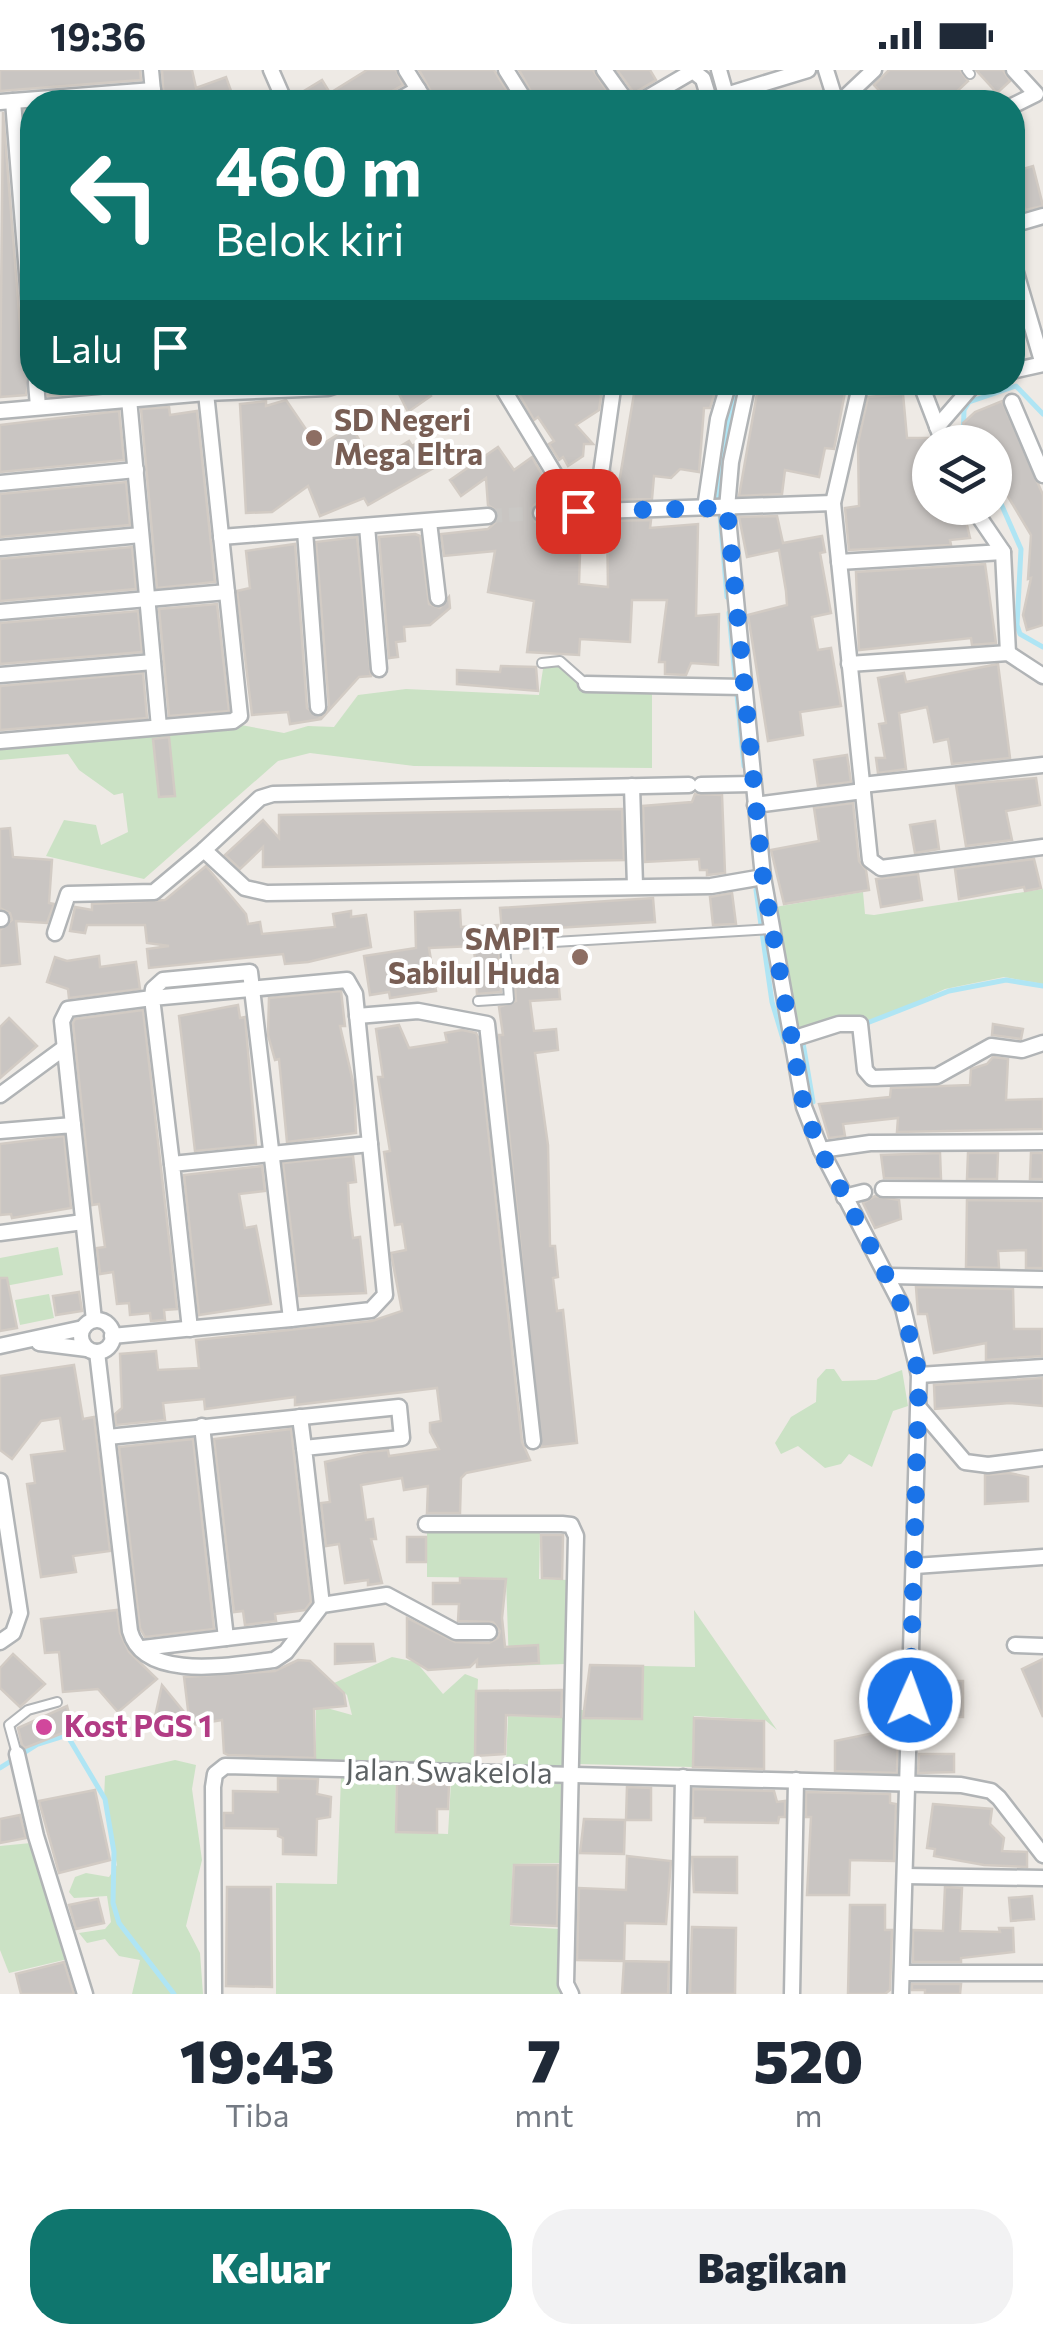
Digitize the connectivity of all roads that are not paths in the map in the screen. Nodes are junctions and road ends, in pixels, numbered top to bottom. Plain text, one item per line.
1 (406, 70) edge
2 (808, 70) edge
3 (874, 70) edge
4 (1014, 70) edge
5 (418, 89) edge
6 (660, 90) edge
7 (706, 90) edge
8 (752, 90) edge
9 (852, 90) edge
10 (1041, 95) edge
11 (7, 101) edge
12 (20, 193) edge
13 (1025, 304) edge
14 (1042, 363) edge
15 (37, 395) edge
16 (149, 395) edge
17 (206, 395) edge
18 (507, 395) edge
19 (611, 395) edge
20 (725, 395) edge
21 (745, 395) edge
22 (858, 395) edge
23 (925, 395) edge
24 (965, 395) edge
25 (129, 400) junction
26 (1012, 402) dead end
27 (38, 407) junction
28 (0, 410) edge
29 (936, 425) edge
30 (940, 425) edge
31 (136, 470) junction
32 (1043, 475) edge
33 (0, 483) edge
34 (833, 503) junction
35 (706, 508) junction
36 (727, 508) junction
37 (596, 509) junction
38 (578, 511) junction
39 (541, 514) tunnel mouth
40 (488, 516) tunnel mouth
41 (429, 522) junction
42 (985, 525) edge
43 (367, 526) junction
44 (305, 531) junction
45 (141, 535) junction
46 (221, 536) junction
47 (0, 548) edge
48 (1003, 552) junction
49 (839, 562) junction
50 (227, 592) junction
51 (438, 598) dead end
52 (147, 599) junction
53 (0, 612) edge
54 (1008, 652) junction
55 (153, 662) junction
56 (542, 663) dead end
57 (850, 664) junction
58 (380, 669) dead end
59 (0, 676) edge
60 (1043, 676) edge
61 (586, 684) joint
62 (744, 687) junction
63 (318, 707) dead end
64 (159, 728) junction
65 (0, 742) edge
66 (1043, 764) edge
67 (753, 784) junction
68 (632, 786) junction
69 (862, 788) junction
70 (755, 804) junction
71 (1043, 848) edge
72 (204, 850) junction
73 (763, 878) junction
74 (634, 886) junction
75 (772, 929) junction
76 (55, 933) dead end
77 (194, 976) junction
78 (254, 988) junction
79 (197, 994) junction
80 (152, 998) junction
81 (478, 1002) dead end
82 (357, 1016) junction
83 (792, 1039) junction
84 (1043, 1043) edge
85 (64, 1048) junction
86 (0, 1095) edge
87 (72, 1125) junction
88 (0, 1131) edge
89 (1043, 1142) edge
90 (370, 1144) junction
91 (820, 1150) junction
92 (273, 1154) junction
93 (172, 1164) junction
94 (883, 1189) dead end
95 (1043, 1190) edge
96 (864, 1192) dead end
97 (844, 1198) junction
98 (83, 1222) junction
99 (0, 1232) edge
100 (889, 1276) junction
101 (1043, 1278) edge
102 (291, 1318) junction
103 (89, 1324) junction
104 (190, 1329) junction
105 (112, 1336) junction
106 (28, 1342) junction
107 (0, 1346) edge
108 (92, 1351) junction
109 (1043, 1368) edge
110 (919, 1375) junction
111 (920, 1409) junction
112 (300, 1417) junction
113 (202, 1426) junction
114 (108, 1437) junction
115 (533, 1441) dead end
116 (304, 1448) junction
117 (1043, 1458) edge
118 (0, 1482) edge
119 (426, 1524) dead end
120 (1043, 1557) edge
121 (915, 1566) junction
122 (322, 1606) junction
123 (302, 1630) junction
124 (489, 1632) dead end
125 (226, 1638) junction
126 (0, 1642) edge
127 (1015, 1645) dead end
128 (1043, 1646) edge
129 (142, 1648) junction
130 (58, 1702) dead end
131 (18, 1757) joint
132 (573, 1774) junction
133 (683, 1777) junction
134 (796, 1780) junction
135 (907, 1783) junction
136 (1043, 1855) edge
137 (904, 1876) junction
138 (1043, 1878) edge
139 (1043, 1973) edge
140 (902, 1974) junction
141 (85, 1994) edge
142 (214, 1994) edge
143 (572, 1994) edge
144 (679, 1994) edge
145 (792, 1994) edge
146 (901, 1994) edge

1 - 5 street
2 - 8 street
3 - 9 street
4 - 10 street
6 - 7 street
11 - 12 street
13 - 14 street
15 - 27 street
16 - 25 street
17 - 46 street
18 - 38 street
19 - 37 street
20 - 35 street
21 - 36 street
22 - 34 street
23 - 29 street
24 - 30 street
25 - 27 street
25 - 31 street
26 - 32 street
27 - 28 street
31 - 33 street
31 - 45 street
34 - 36 street
34 - 49 street
35 - 36 street
35 - 37 street
36 - 62 street
37 - 38 street
38 - 39 street
40 - 41 street
41 - 43 street
41 - 51 street
42 - 48 street
43 - 44 street
43 - 58 street
44 - 46 street
44 - 63 street
45 - 47 street
45 - 52 street
46 - 50 street
48 - 49 street
48 - 54 street
49 - 57 street
50 - 52 street
50 - 64 street
52 - 53 street
52 - 55 street
54 - 57 street
54 - 60 street
55 - 59 street
55 - 64 street
56 - 61 lane
57 - 69 street
61 - 62 street
62 - 67 street
64 - 65 street
66 - 69 street
67 - 68 street
67 - 70 street
68 - 72 street
68 - 74 street
69 - 70 street
69 - 71 street
70 - 73 street
72 - 74 street
72 - 76 street
73 - 74 street
73 - 75 street
75 - 81 lane
75 - 83 street
77 - 78 street
77 - 79 street
77 - 80 street
78 - 79 street
78 - 82 street
78 - 92 street
79 - 80 street
80 - 85 street
80 - 93 street
82 - 90 street
82 - 115 street
83 - 84 street
83 - 91 street
85 - 86 street
85 - 87 street
87 - 88 street
87 - 98 street
89 - 91 street
90 - 92 street
90 - 102 street
91 - 97 street
92 - 93 street
92 - 102 street
93 - 104 street
94 - 95 street
96 - 97 street
97 - 100 street
98 - 99 street
98 - 103 street
100 - 101 street
100 - 110 street
102 - 104 street
103 - 105 street
103 - 106 street
103 - 108 street
104 - 105 street
105 - 108 street
106 - 107 street
106 - 108 street
108 - 114 street
109 - 110 street
110 - 111 street
111 - 117 street
111 - 121 street
112 - 113 street
112 - 116 street
112 - 116 street
113 - 114 street
113 - 125 street
114 - 129 street
116 - 122 street
118 - 126 street
119 - 132 street
120 - 121 street
121 - 135 street
122 - 123 street
122 - 124 street
123 - 125 street
123 - 129 street
125 - 129 street
127 - 128 street
130 - 131 lane
131 - 141 street
132 - 133 street, Jalan Swakelola
132 - 142 street, Jalan Swakelola
132 - 143 street
133 - 134 street, Jalan Swakelola
133 - 144 street
134 - 135 street, Jalan Swakelola
134 - 145 street
135 - 136 street, Jalan Swakelola
135 - 137 street
137 - 138 street
137 - 140 street
139 - 140 street
140 - 146 street

